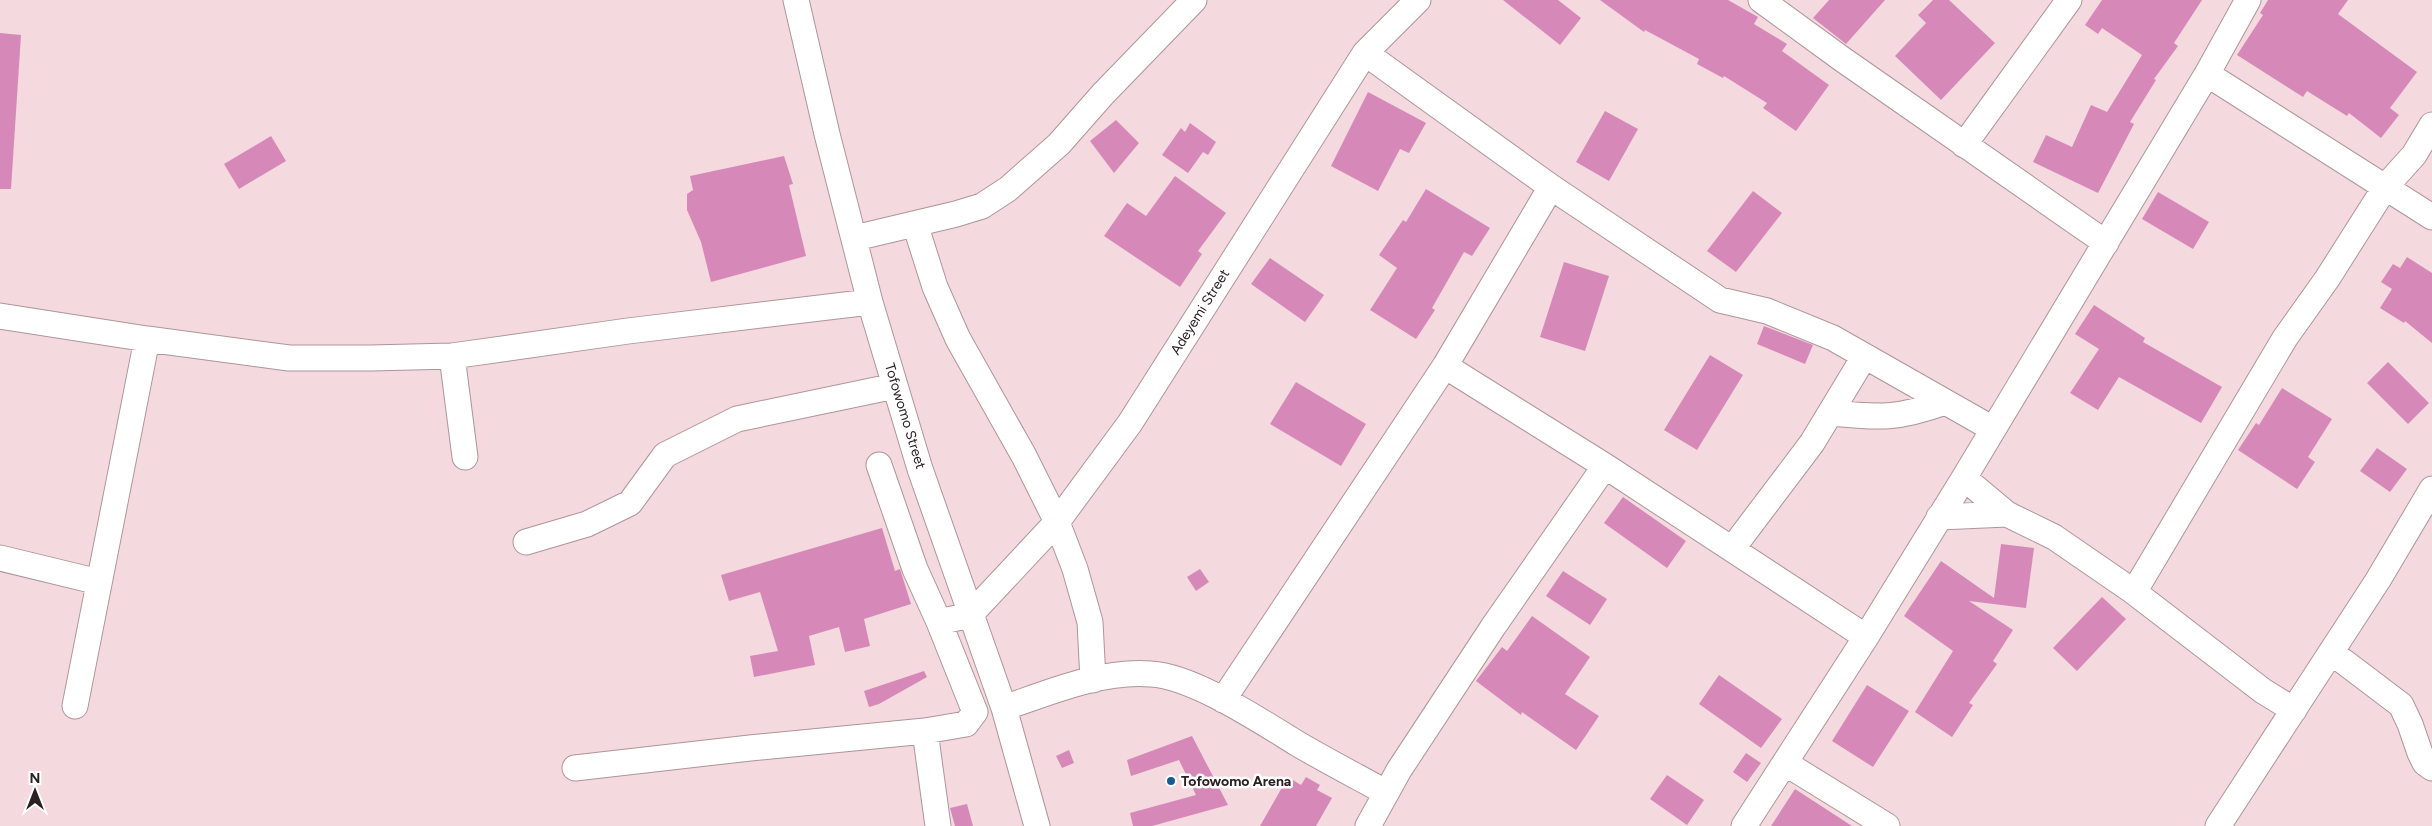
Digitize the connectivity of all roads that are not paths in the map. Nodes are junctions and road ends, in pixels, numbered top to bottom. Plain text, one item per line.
1 (796, 0) edge
2 (1194, 0) edge
3 (1418, 0) edge
4 (1761, 0) edge
5 (2069, 0) edge
6 (2248, 0) edge
7 (1364, 53) junction
8 (2207, 74) junction
9 (2432, 125) edge
10 (1964, 144) junction
11 (2386, 186) junction
12 (1551, 187) junction
13 (2432, 217) edge
14 (915, 224) junction
15 (855, 238) junction
16 (2106, 244) junction
17 (870, 302) junction
18 (0, 316) edge
19 (147, 339) junction
20 (452, 356) junction
21 (1864, 357) junction
22 (1446, 366) junction
23 (895, 386) junction
24 (1945, 402) junction
25 (1831, 413) junction
26 (1993, 429) junction
27 (465, 457) dead end
28 (879, 465) dead end
29 (1605, 466) junction
30 (1964, 478) junction
31 (2432, 489) edge
32 (2007, 514) junction
33 (1939, 517) junction
34 (1057, 522) junction
35 (526, 542) dead end
36 (1732, 549) junction
37 (0, 558) edge
38 (99, 582) junction
39 (2134, 592) junction
40 (970, 615) junction
41 (939, 622) junction
42 (1866, 637) junction
43 (2331, 652) junction
44 (1093, 680) junction
45 (1223, 700) junction
46 (75, 706) dead end
47 (1004, 708) junction
48 (2294, 710) junction
49 (925, 732) junction
50 (1785, 763) junction
51 (576, 768) dead end
52 (2432, 768) edge
53 (1385, 792) junction
54 (938, 826) edge
55 (1037, 826) edge
56 (1368, 826) edge
57 (1744, 826) edge
58 (1887, 826) edge
59 (2218, 826) edge

1 - 15 street, Tofowomo Street
2 - 14 street
3 - 7 street, Adeyemi Street
4 - 10 street
5 - 10 street
6 - 8 street
7 - 12 street
7 - 34 street, Adeyemi Street
8 - 11 street
8 - 16 street
9 - 11 street
10 - 16 street
11 - 13 street
11 - 39 street
12 - 21 street
12 - 22 street
14 - 15 street
14 - 34 street
15 - 17 street, Tofowomo Street
16 - 26 street
17 - 20 street
17 - 23 street, Tofowomo Street
18 - 19 street
19 - 20 street
19 - 38 street
20 - 27 street
21 - 24 street
21 - 25 street
22 - 29 street
22 - 45 street
23 - 35 street
23 - 40 street, Tofowomo Street
24 - 25 street
24 - 26 street
25 - 36 street
26 - 30 street
28 - 41 street
29 - 36 street
29 - 53 street
30 - 32 street
30 - 33 street
31 - 43 street
32 - 33 street
32 - 39 street
33 - 42 street
34 - 40 street, Adeyemi Street
34 - 44 street
36 - 42 street
37 - 38 street
38 - 46 street
39 - 48 street
40 - 41 street
40 - 47 street, Tofowomo Street
41 - 49 street
42 - 50 street
43 - 48 street
43 - 52 street
44 - 45 street
44 - 47 street
45 - 53 street
47 - 55 street, Tofowomo Street
48 - 59 street
49 - 51 street
49 - 54 street
50 - 57 street
50 - 58 street
53 - 56 street

